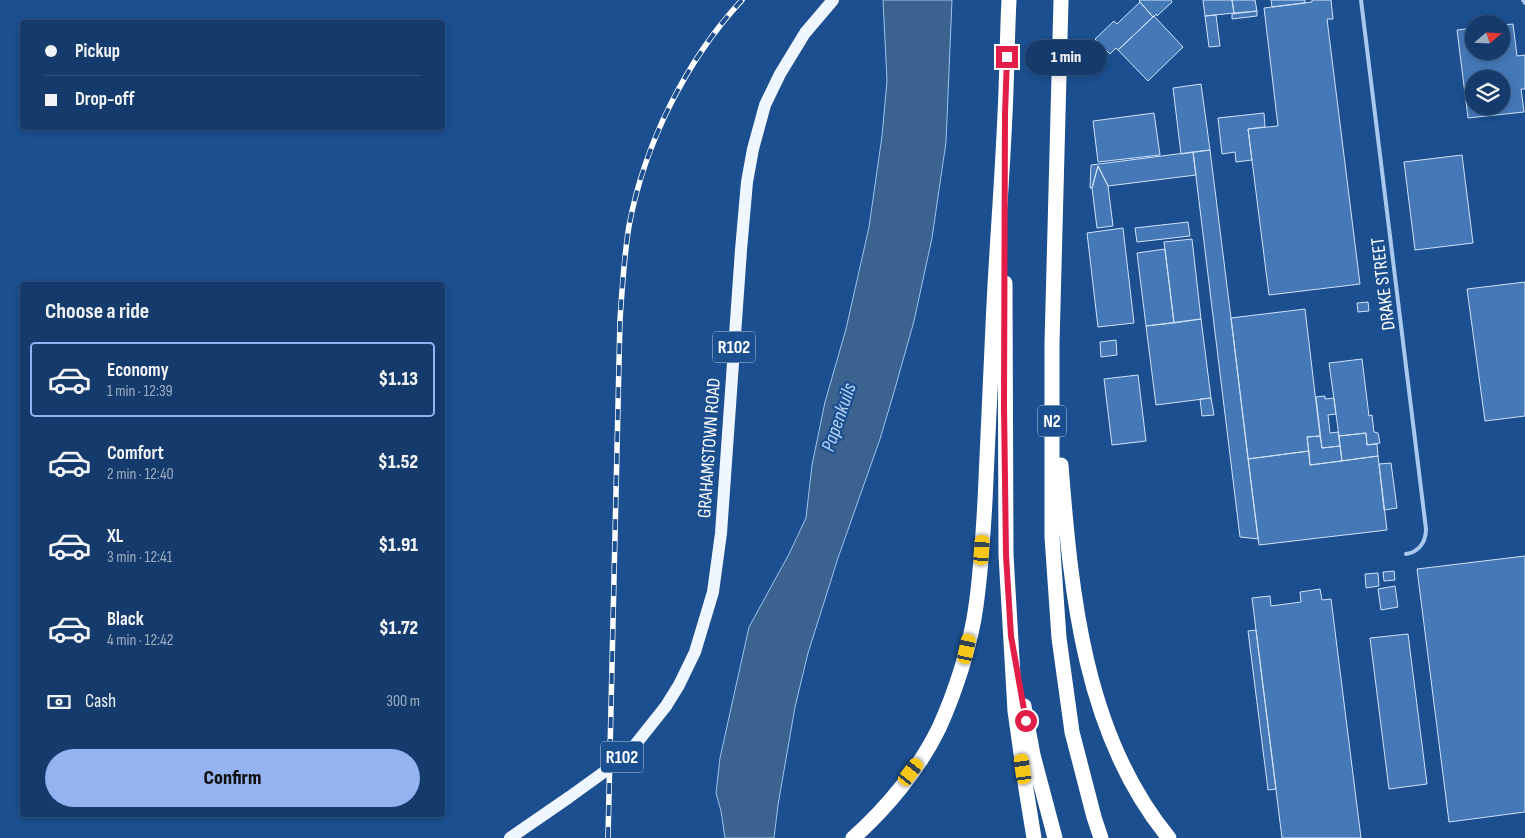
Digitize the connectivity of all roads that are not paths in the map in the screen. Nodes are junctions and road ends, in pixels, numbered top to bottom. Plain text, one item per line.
1 (833, 0) edge
2 (1008, 0) edge
3 (1060, 0) edge
4 (1361, 0) edge
5 (1005, 114) junction
6 (1052, 344) junction
7 (1406, 554) dead end
8 (1011, 636) junction
9 (510, 838) edge
10 (853, 838) edge
11 (1034, 838) edge
12 (1055, 838) edge
13 (1101, 838) edge
14 (1169, 838) edge

1 - 9 main road, GRAHAMSTOWN ROAD / R102, bridge
2 - 5 highway
3 - 6 highway, N2
4 - 7 lane, DRAKE STREET
5 - 8 highway
5 - 10 highway
6 - 13 highway, N2
6 - 14 highway
8 - 11 highway
8 - 12 highway

